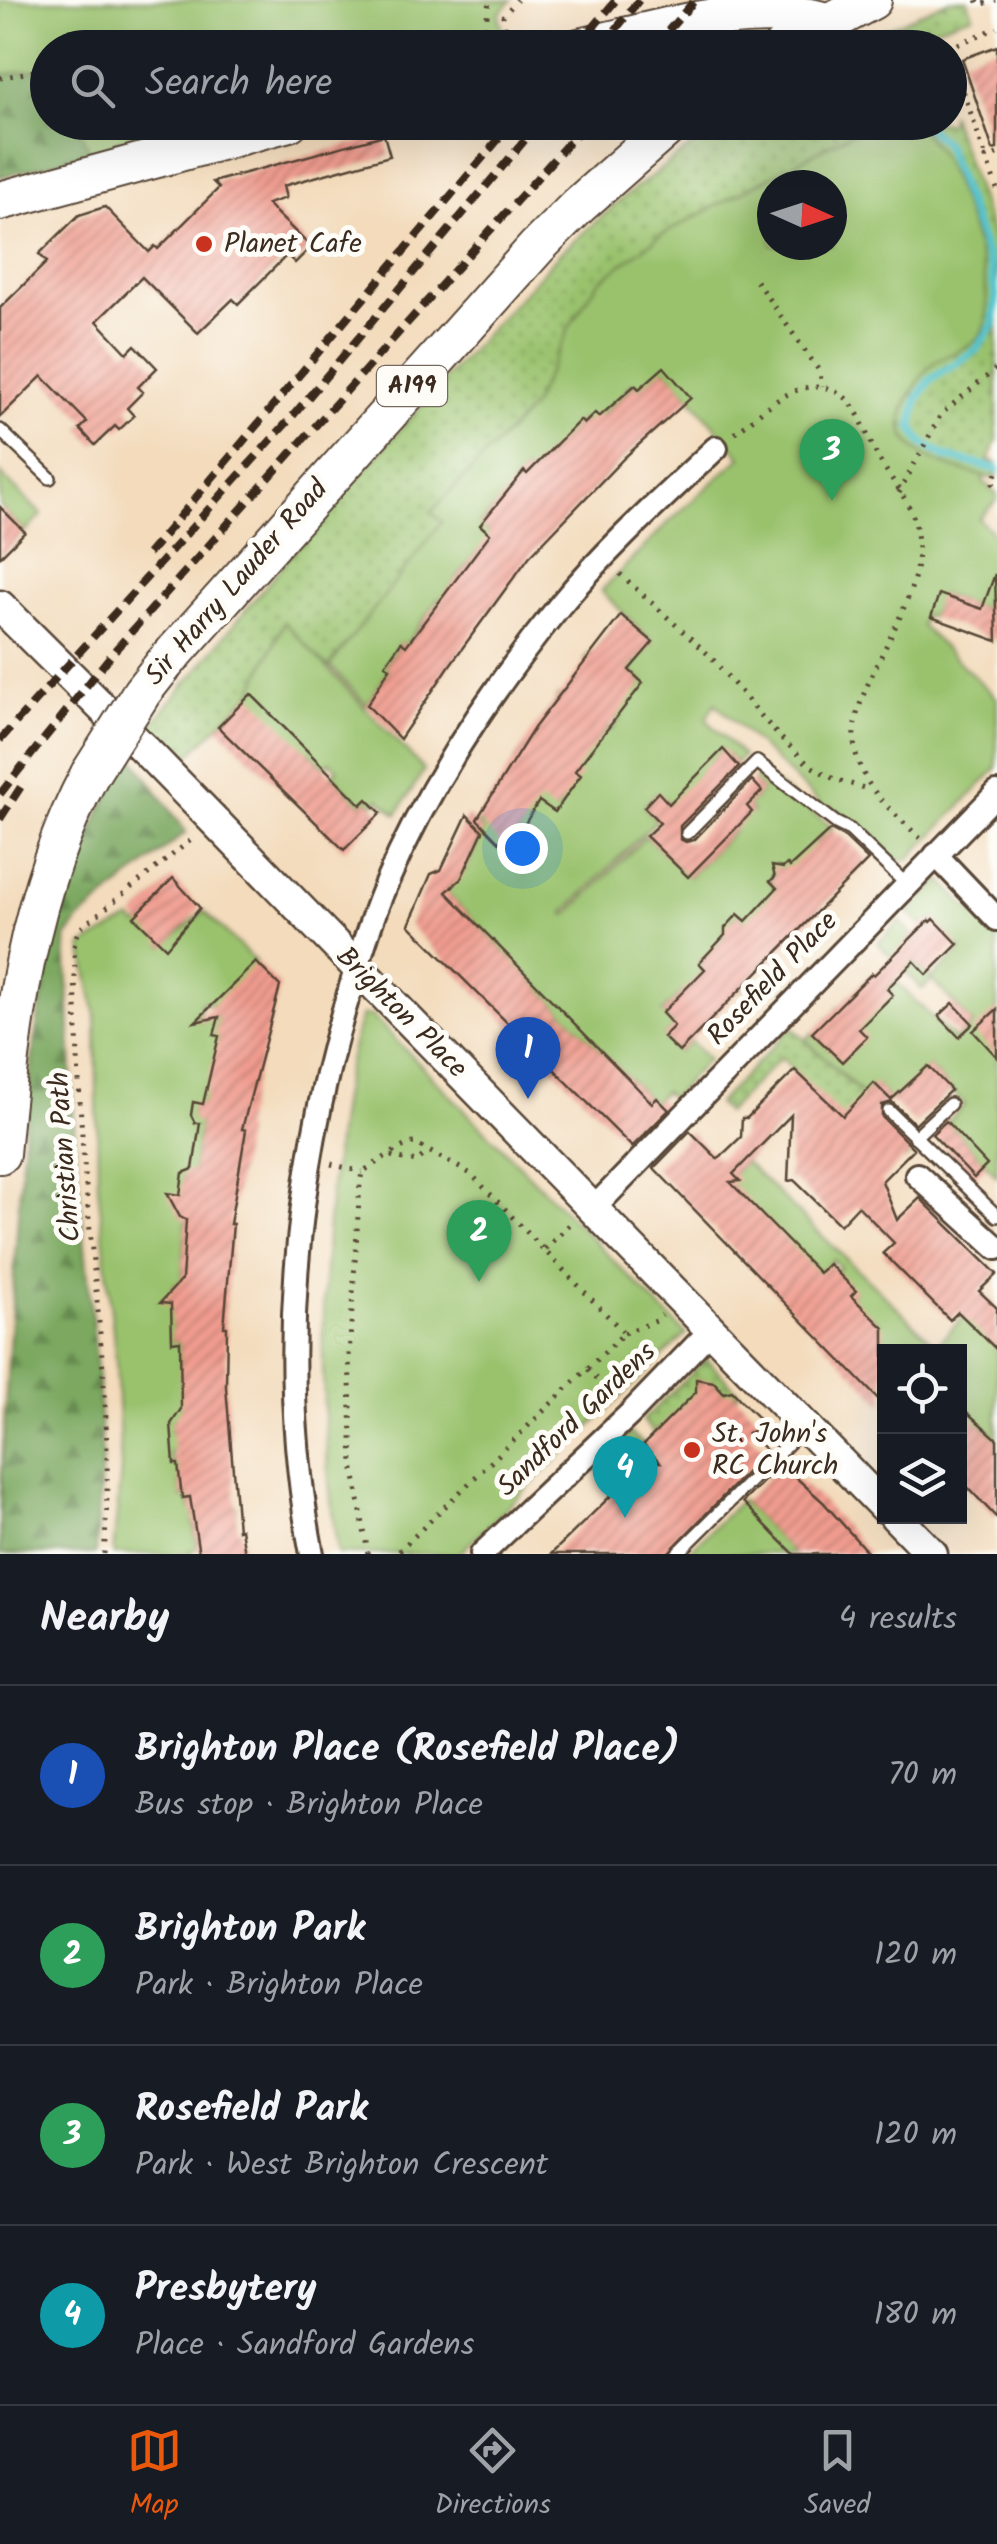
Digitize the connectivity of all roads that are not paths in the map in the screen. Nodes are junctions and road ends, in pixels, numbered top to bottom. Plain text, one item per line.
1 (872, 0) edge
2 (828, 22) junction
3 (659, 30) edge
4 (814, 30) edge
5 (223, 140) edge
6 (653, 140) edge
7 (0, 201) edge
8 (0, 430) edge
9 (716, 448) road end
10 (50, 478) dead end
11 (0, 606) edge
12 (997, 793) edge
13 (687, 833) dead end
14 (936, 855) junction
15 (906, 884) junction
16 (997, 919) edge
17 (356, 969) junction
18 (950, 1104) dead end
19 (889, 1111) dead end
20 (915, 1137) junction
21 (0, 1154) edge
22 (917, 1174) dead end
23 (592, 1206) junction
24 (997, 1216) edge
25 (997, 1248) edge
26 (712, 1329) junction
27 (805, 1428) junction
28 (877, 1499) edge
29 (902, 1524) edge
30 (312, 1554) edge
31 (482, 1554) edge
32 (677, 1554) edge
33 (932, 1554) edge

1 - 2 main road
2 - 3 main road
2 - 4 main road
5 - 7 main road
6 - 21 main road, Sir Harry Lauder Road / A199, bridge
8 - 10 lane
9 - 17 street
11 - 17 street, Brighton Place
12 - 14 street, Rosefield Place
13 - 15 lane
14 - 15 street, Rosefield Place
14 - 16 street
15 - 23 street, Rosefield Place
17 - 23 street, Brighton Place
17 - 30 street
18 - 20 lane
19 - 20 lane
20 - 24 lane
22 - 25 street
23 - 26 street, Brighton Place
26 - 27 street, Brighton Place
26 - 31 street, Sandford Gardens
27 - 28 street, Brighton Place
27 - 32 lane
29 - 33 street

